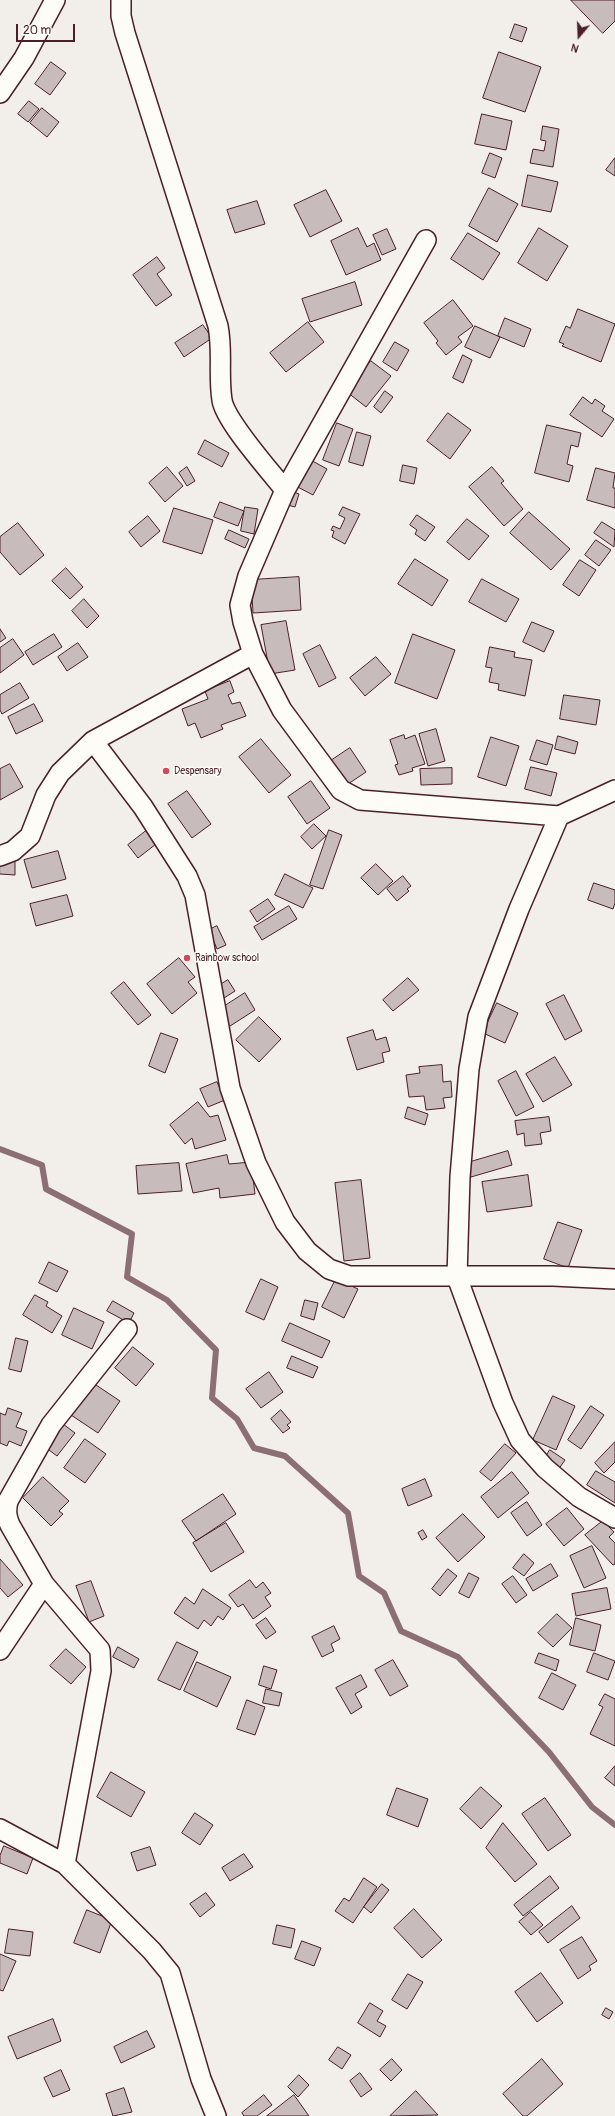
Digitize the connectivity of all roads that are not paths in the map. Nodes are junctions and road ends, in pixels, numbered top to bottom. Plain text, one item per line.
1 (55, 0) edge
2 (121, 0) edge
3 (0, 93) edge
4 (426, 240) dead end
5 (285, 490) junction
6 (253, 654) junction
7 (93, 741) junction
8 (615, 790) edge
9 (559, 816) junction
10 (0, 856) edge
11 (457, 1277) junction
12 (615, 1279) edge
13 (127, 1329) dead end
14 (615, 1518) edge
15 (44, 1584) junction
16 (0, 1650) edge
17 (0, 1829) edge
18 (65, 1864) junction
19 (216, 2116) edge

1 - 3 street
2 - 5 street
4 - 5 street
5 - 6 street
6 - 7 street
6 - 9 street
7 - 10 street
7 - 11 street
8 - 9 street
9 - 11 street
11 - 12 street
11 - 14 street
13 - 15 street
15 - 16 street
15 - 18 street
17 - 18 street
18 - 19 street

